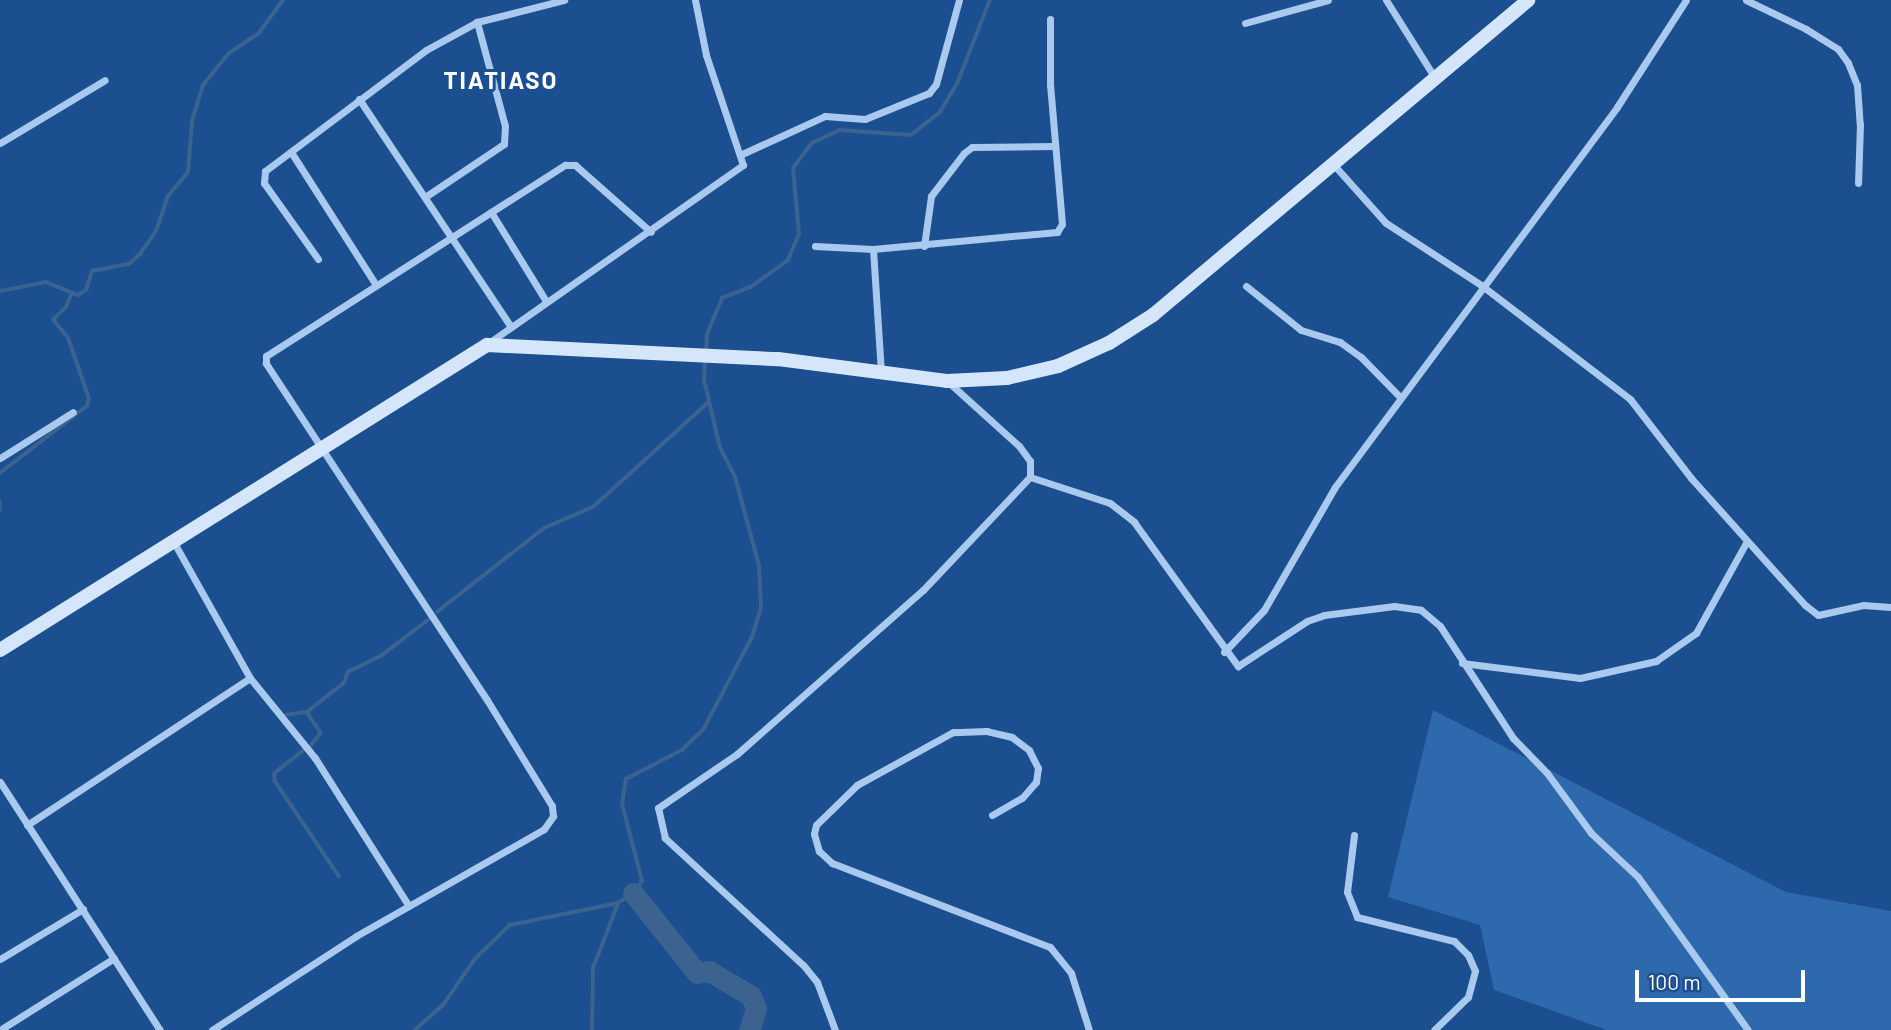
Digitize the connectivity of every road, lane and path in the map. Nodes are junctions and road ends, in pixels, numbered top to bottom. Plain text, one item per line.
1 (565, 0) edge
2 (695, 0) edge
3 (959, 0) edge
4 (1328, 0) edge
5 (1386, 0) edge
6 (1528, 0) edge
7 (1686, 0) edge
8 (1746, 0) edge
9 (1050, 19) dead end
10 (477, 22) junction
11 (1245, 23) dead end
12 (1435, 78) junction
13 (104, 80) dead end
14 (359, 99) junction
15 (0, 143) edge
16 (1055, 146) junction
17 (291, 152) junction
18 (742, 154) junction
19 (1333, 163) junction
20 (1858, 183) dead end
21 (425, 197) junction
22 (491, 212) junction
23 (651, 232) junction
24 (452, 237) junction
25 (815, 246) dead end
26 (924, 246) junction
27 (873, 249) junction
28 (318, 259) dead end
29 (376, 285) junction
30 (1480, 285) junction
31 (1246, 286) dead end
32 (546, 301) junction
33 (511, 327) junction
34 (487, 345) junction
35 (881, 372) junction
36 (947, 381) junction
37 (1400, 397) junction
38 (73, 412) dead end
39 (323, 444) junction
40 (0, 458) edge
41 (1030, 477) junction
42 (172, 539) junction
43 (1746, 541) junction
44 (1891, 607) edge
45 (0, 650) edge
46 (1224, 652) junction
47 (1462, 663) junction
48 (250, 678) junction
49 (0, 782) edge
50 (992, 815) dead end
51 (27, 825) junction
52 (1354, 835) dead end
53 (409, 906) junction
54 (83, 909) junction
55 (114, 958) junction
56 (0, 960) edge
57 (3, 1027) edge
58 (160, 1030) edge
59 (212, 1030) edge
60 (835, 1030) edge
61 (1089, 1030) edge
62 (1434, 1030) edge
63 (1748, 1030) edge

1 - 10 street
2 - 18 street
3 - 18 street
4 - 11 street
5 - 12 street
6 - 12 street
7 - 30 street
8 - 20 street
9 - 16 street
10 - 14 street
10 - 21 street
12 - 19 street
13 - 15 street
14 - 17 street
14 - 21 street
16 - 26 street
16 - 26 street
17 - 28 street
17 - 29 street
18 - 23 street
19 - 30 street
19 - 36 street
21 - 24 street
22 - 23 street
22 - 24 street
22 - 32 street
23 - 32 street
24 - 29 street
24 - 33 street
25 - 27 street
26 - 27 street
27 - 35 street
29 - 39 street
30 - 37 street
30 - 43 street
31 - 37 street
32 - 33 street
33 - 34 street
34 - 35 street
34 - 39 street
35 - 36 street
36 - 41 street
37 - 46 street
38 - 40 street
39 - 42 street
39 - 53 street
41 - 46 street
41 - 60 street
42 - 45 street
42 - 48 street
43 - 44 street
43 - 47 street
46 - 47 street
47 - 63 street
48 - 51 street
48 - 53 street
49 - 51 street
50 - 61 street
51 - 54 street
52 - 62 street
53 - 59 street
54 - 55 street
54 - 56 street
55 - 57 street
55 - 58 street

